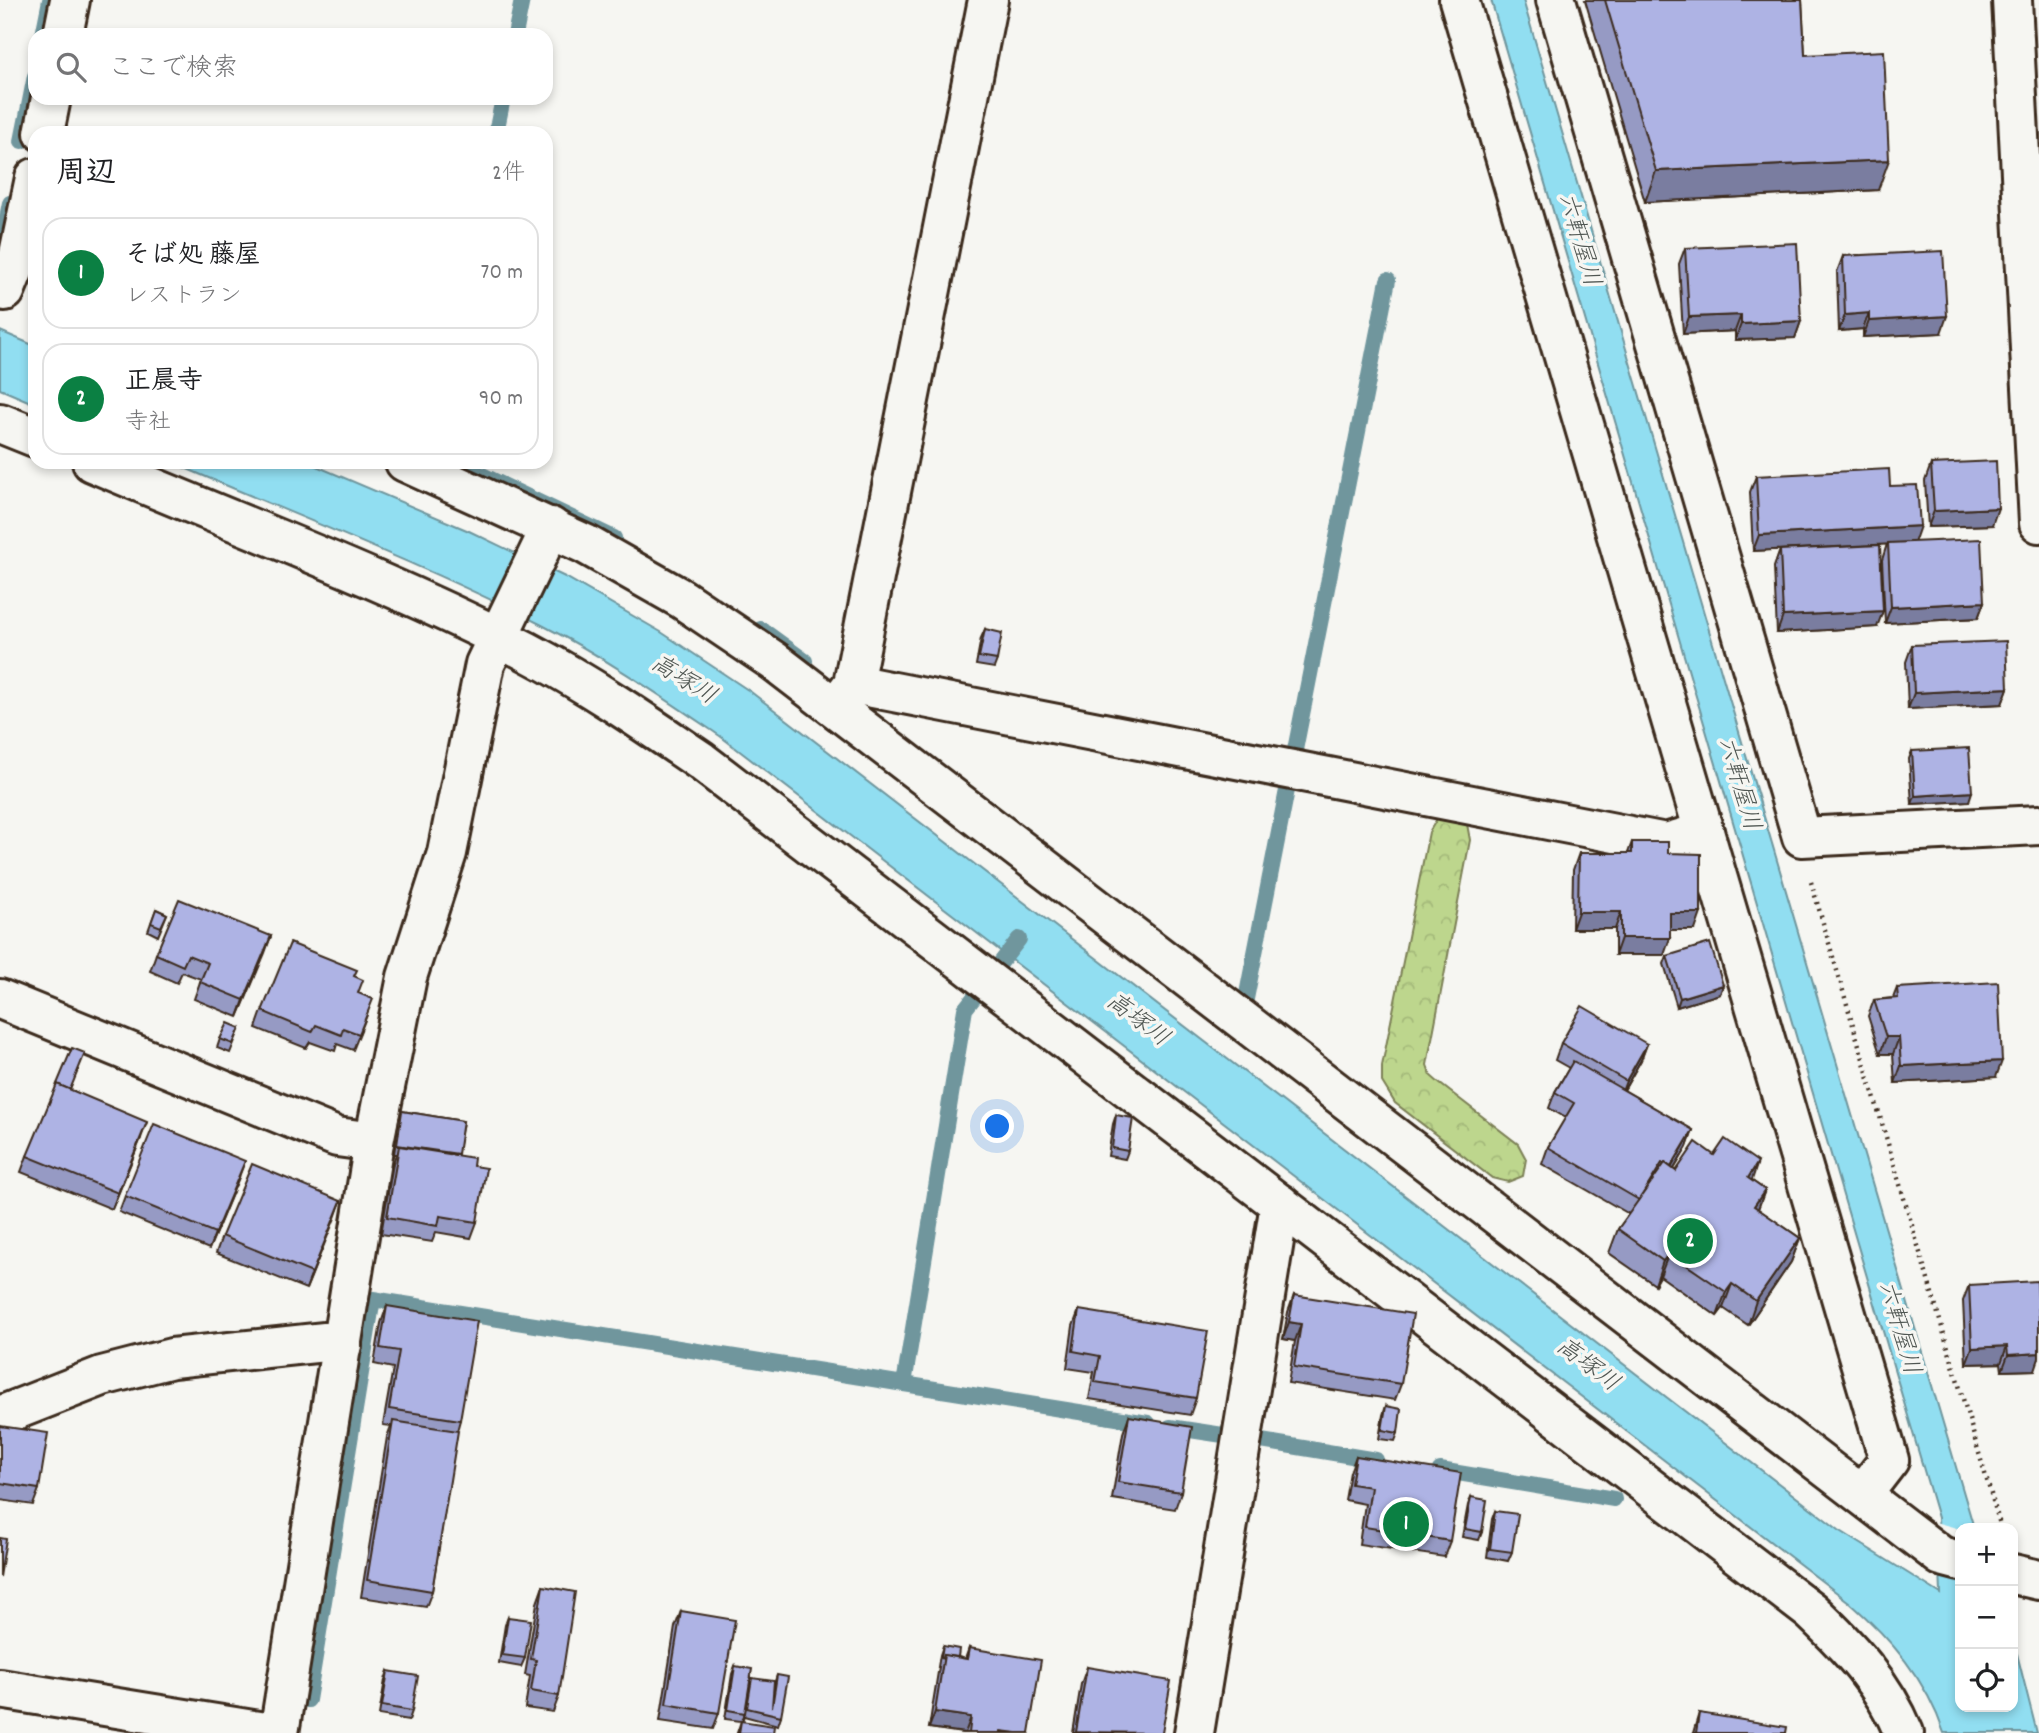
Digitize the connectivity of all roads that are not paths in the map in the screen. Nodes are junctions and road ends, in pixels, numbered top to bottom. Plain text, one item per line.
1 (70, 0) edge
2 (988, 0) edge
3 (1460, 0) edge
4 (1556, 0) edge
5 (2012, 0) edge
6 (64, 28) edge
7 (50, 105) edge
8 (45, 126) edge
9 (28, 211) edge
10 (2032, 245) edge
11 (13, 294) edge
12 (0, 422) edge
13 (28, 435) edge
14 (109, 469) edge
15 (418, 469) edge
16 (2039, 523) edge
17 (546, 538) junction
18 (501, 631) junction
19 (844, 696) junction
20 (2039, 825) edge
21 (1704, 832) junction
22 (0, 999) edge
23 (374, 1142) junction
24 (1280, 1204) junction
25 (342, 1345) junction
26 (0, 1416) edge
27 (1862, 1495) junction
28 (1955, 1560) edge
29 (2018, 1575) edge
30 (2039, 1580) edge
31 (0, 1689) edge
32 (271, 1733) edge
33 (279, 1733) edge
34 (1194, 1733) edge
35 (1904, 1733) edge

1 - 6 street
2 - 19 street
3 - 21 street
4 - 20 street
5 - 10 street
7 - 8 street
9 - 11 street
10 - 16 street
12 - 13 street
14 - 18 street
15 - 17 street
17 - 18 street
17 - 19 street
18 - 23 street
18 - 24 street
19 - 21 street
19 - 27 street
21 - 27 street
22 - 23 street
23 - 25 street
24 - 34 street
24 - 35 street
25 - 26 street
25 - 33 street
27 - 28 street
29 - 30 street
31 - 32 street

